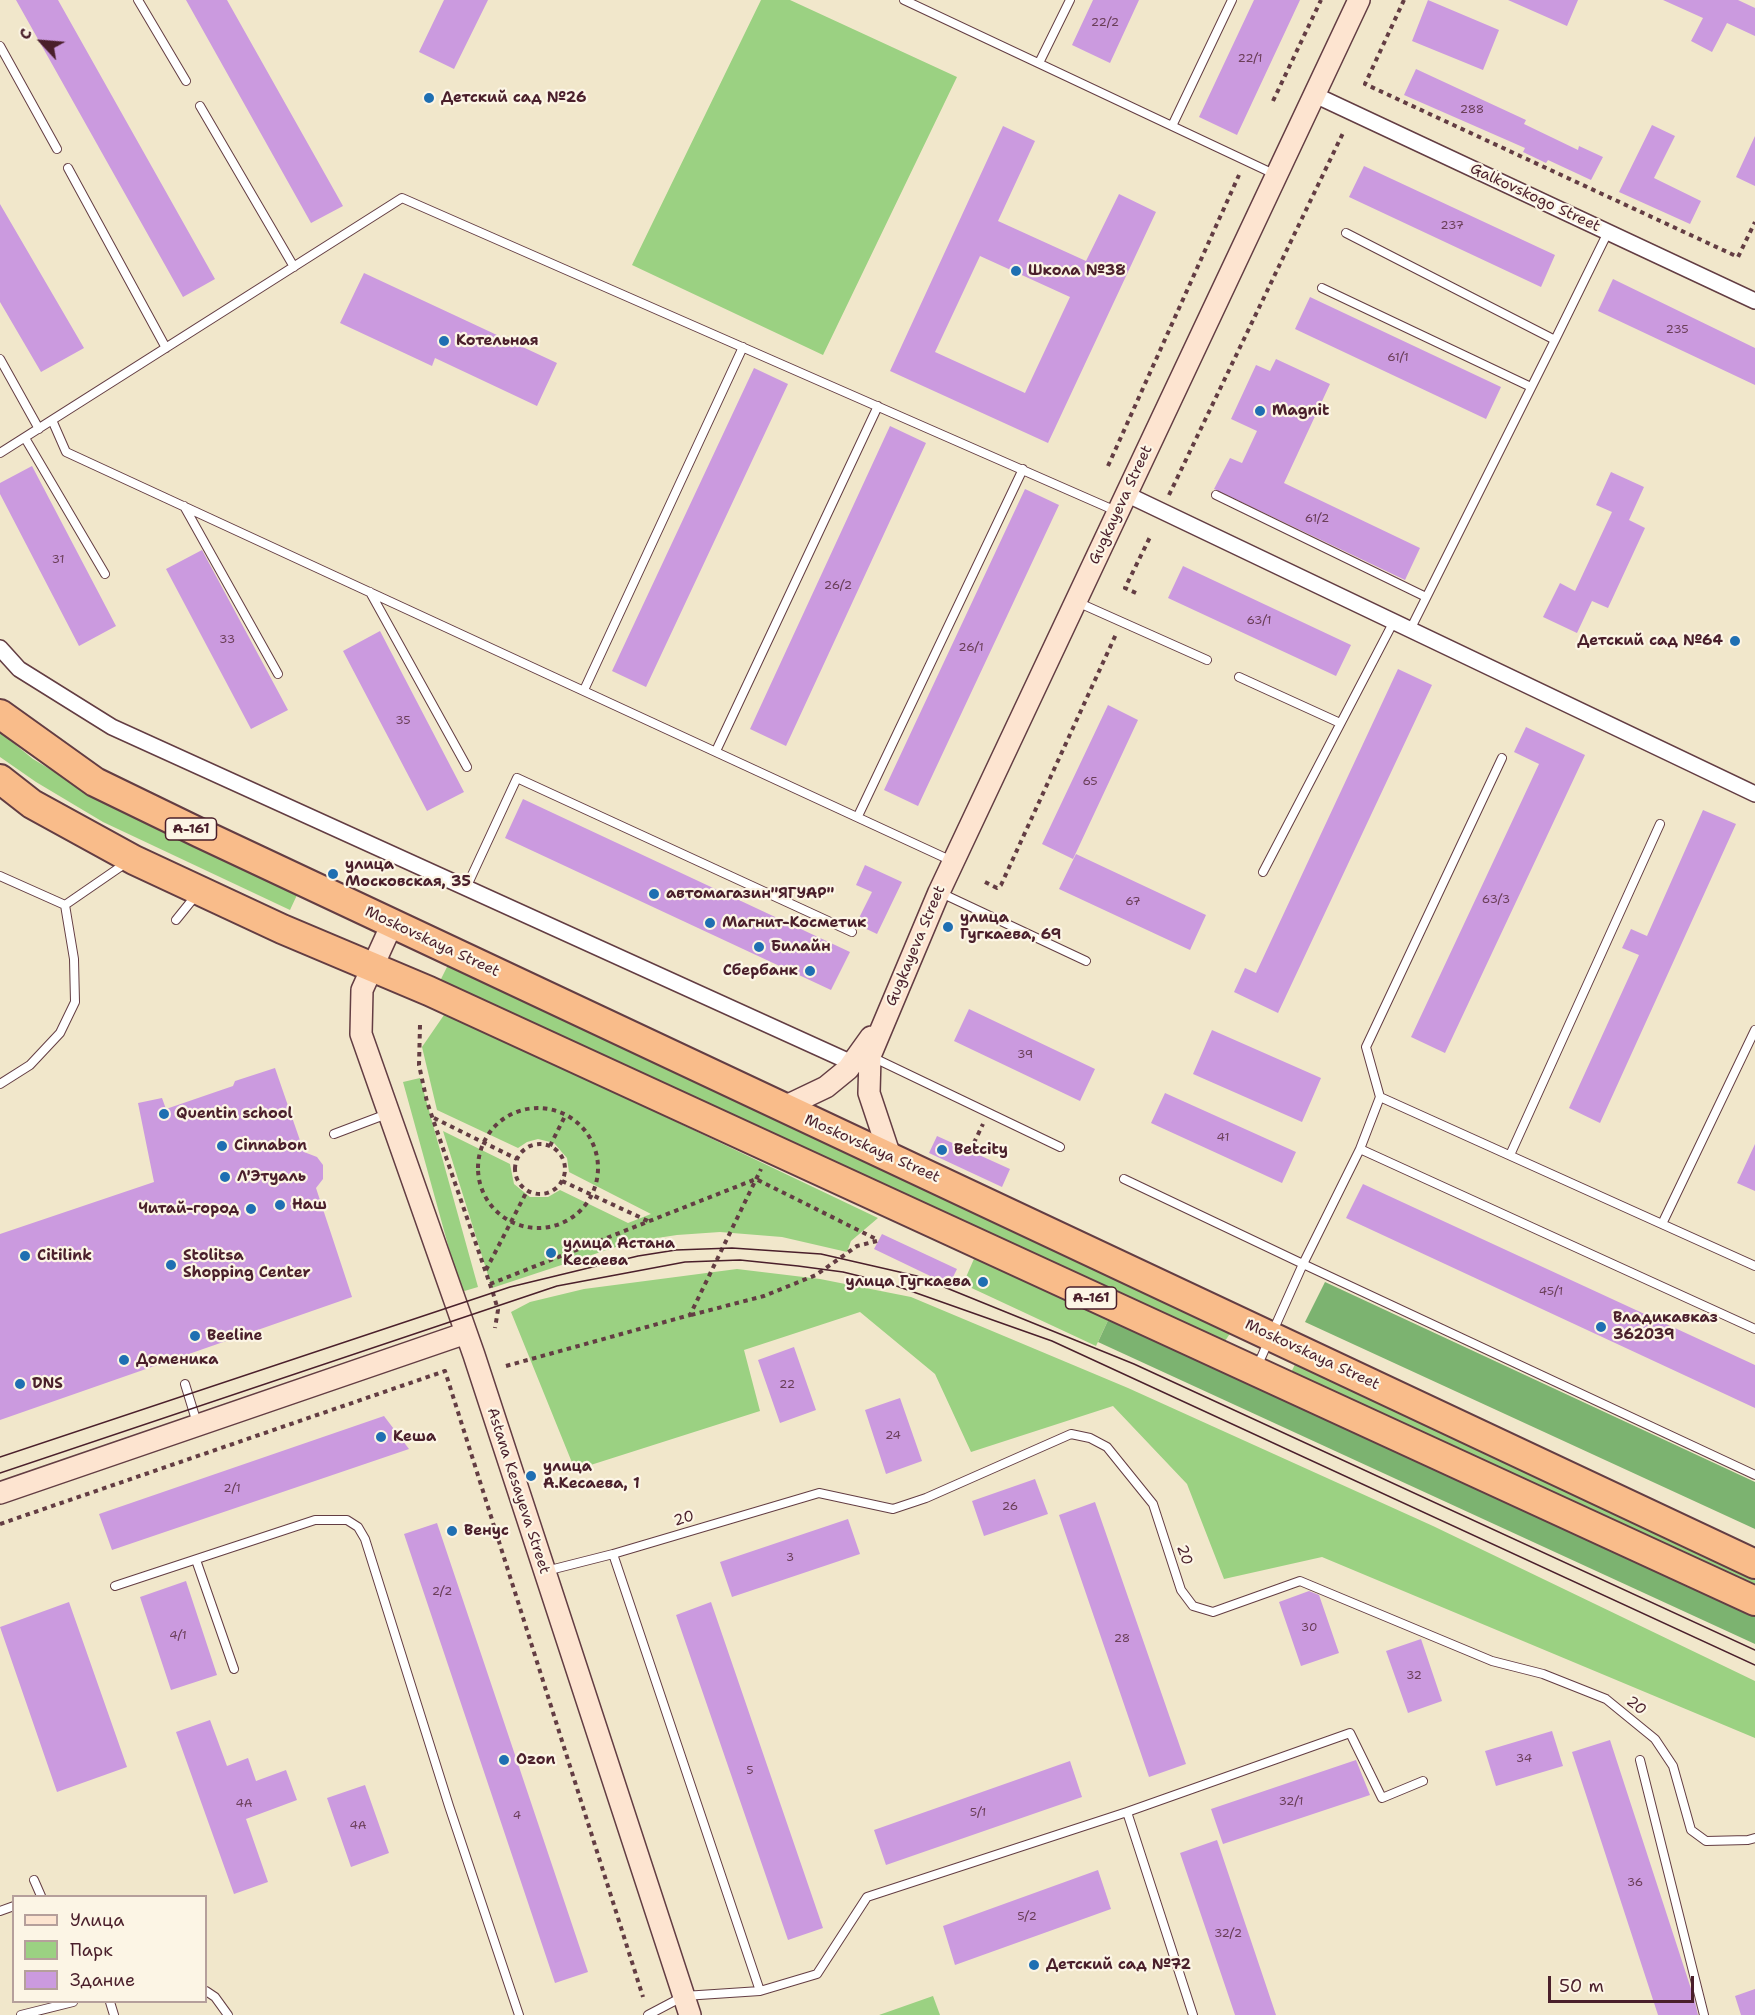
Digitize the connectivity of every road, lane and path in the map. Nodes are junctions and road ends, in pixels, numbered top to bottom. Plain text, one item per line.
1 (138, 0) edge
2 (1070, 0) edge
3 (1232, 0) edge
4 (1321, 0) edge
5 (1359, 0) edge
6 (1404, 0) edge
7 (910, 1) edge
8 (0, 46) edge
9 (1039, 63) junction
10 (186, 81) dead end
11 (1315, 95) junction
12 (1273, 101) dead end
13 (200, 106) dead end
14 (1172, 126) junction
15 (1343, 133) dead end
16 (57, 149) dead end
17 (68, 168) dead end
18 (1239, 175) dead end
19 (1276, 175) junction
20 (1755, 222) edge
21 (1346, 232) dead end
22 (1608, 232) junction
23 (294, 267) junction
24 (1322, 288) dead end
25 (1754, 298) edge
26 (1555, 340) junction
27 (743, 347) junction
28 (166, 348) junction
29 (0, 358) edge
30 (1531, 387) junction
31 (878, 406) junction
32 (51, 420) junction
33 (39, 429) junction
34 (25, 438) junction
35 (0, 453) edge
36 (1108, 466) dead end
37 (1023, 469) junction
38 (1169, 495) dead end
39 (1216, 495) dead end
40 (1122, 503) junction
41 (184, 506) junction
42 (1151, 535) dead end
43 (105, 574) dead end
44 (370, 592) junction
45 (1136, 593) dead end
46 (1426, 597) junction
47 (1075, 602) junction
48 (1394, 620) junction
49 (1411, 628) junction
50 (1118, 631) dead end
51 (0, 648) edge
52 (1207, 660) dead end
53 (278, 674) dead end
54 (1239, 677) dead end
55 (584, 690) junction
56 (0, 714) edge
57 (1340, 723) junction
58 (716, 751) junction
59 (1502, 759) dead end
60 (467, 768) dead end
61 (0, 779) edge
62 (1755, 794) edge
63 (858, 816) junction
64 (1660, 824) dead end
65 (134, 860) junction
66 (954, 861) junction
67 (1263, 872) dead end
68 (0, 876) edge
69 (985, 882) dead end
70 (465, 889) junction
71 (200, 890) junction
72 (939, 892) junction
73 (66, 905) junction
74 (176, 920) dead end
75 (392, 924) junction
76 (852, 932) dead end
77 (1086, 961) dead end
78 (373, 968) junction
79 (420, 1025) dead end
80 (1755, 1030) edge
81 (861, 1060) junction
82 (0, 1084) edge
83 (1380, 1097) junction
84 (782, 1108) junction
85 (389, 1113) junction
86 (989, 1113) junction
87 (566, 1114) junction
88 (434, 1118) junction
89 (334, 1134) dead end
90 (483, 1143) junction
91 (550, 1146) junction
92 (1060, 1147) dead end
93 (771, 1148) junction
94 (1360, 1149) junction
95 (970, 1150) dead end
96 (1510, 1155) junction
97 (890, 1156) junction
98 (516, 1159) junction
99 (756, 1179) junction
100 (1124, 1179) dead end
101 (562, 1181) junction
102 (527, 1191) junction
103 (593, 1194) junction
104 (649, 1221) junction
105 (511, 1222) junction
106 (1662, 1224) junction
107 (1304, 1264) junction
108 (1755, 1266) edge
109 (486, 1271) junction
110 (490, 1284) junction
111 (690, 1315) junction
112 (495, 1328) dead end
113 (1755, 1329) edge
114 (466, 1333) junction
115 (1271, 1336) junction
116 (506, 1366) dead end
117 (1255, 1371) junction
118 (185, 1384) dead end
119 (198, 1427) junction
120 (1755, 1475) edge
121 (0, 1493) edge
122 (0, 1524) edge
123 (613, 1554) junction
124 (196, 1560) junction
125 (1755, 1564) edge
126 (545, 1571) junction
127 (115, 1586) dead end
128 (1755, 1602) edge
129 (234, 1669) dead end
130 (1640, 1760) dead end
131 (1423, 1781) dead end
132 (1127, 1812) junction
133 (1755, 1838) edge
134 (34, 1880) dead end
135 (41, 1895) edge
136 (760, 1991) junction
137 (207, 1992) edge
138 (643, 1998) dead end
139 (66, 2003) edge
140 (687, 2006) edge
141 (21, 2015) edge
142 (228, 2015) edge
143 (519, 2015) edge
144 (648, 2015) edge
145 (1192, 2015) edge
146 (1704, 2015) edge

1 - 10 lane
2 - 9 lane
3 - 14 lane
4 - 12 path
5 - 11 street, Gugkayeva Street
6 - 20 path
7 - 9 lane
8 - 16 lane
9 - 14 lane
11 - 19 street, Gugkayeva Street
11 - 22 street, Galkovskogo Street
13 - 23 lane
14 - 19 lane
15 - 38 path
17 - 28 lane
18 - 36 path
19 - 40 street, Gugkayeva Street
21 - 26 lane
22 - 25 street, Galkovskogo Street
22 - 26 lane
23 - 27 lane
23 - 28 lane
24 - 30 lane
26 - 30 lane
27 - 31 lane
27 - 55 lane
28 - 32 lane
29 - 33 lane
30 - 46 lane
31 - 37 lane
31 - 58 lane
32 - 33 lane
32 - 41 lane
33 - 34 lane
34 - 35 lane
34 - 43 lane
37 - 40 lane
37 - 63 lane
39 - 46 lane
40 - 47 street, Gugkayeva Street
40 - 48 street
41 - 44 lane
41 - 53 lane
42 - 45 path
44 - 55 lane
44 - 60 lane
46 - 49 lane
47 - 52 lane
47 - 66 street, Gugkayeva Street
48 - 49 street
48 - 57 lane
49 - 62 street
50 - 69 path
51 - 70 street
54 - 57 lane
55 - 58 lane
56 - 75 highway, Moskovskaya Street / А-161
57 - 67 lane
58 - 63 lane
59 - 83 lane
61 - 65 highway, А-161
63 - 66 lane
64 - 96 lane
65 - 71 highway, А-161
65 - 73 lane
66 - 72 street, Gugkayeva Street
68 - 73 lane
70 - 76 lane
70 - 81 street
71 - 74 lane
71 - 78 highway, А-161
72 - 77 lane
72 - 81 street, Gugkayeva Street
73 - 82 lane
75 - 78 street
75 - 84 highway, Moskovskaya Street / А-161
78 - 85 street, Astana Kesayeva Street
78 - 93 highway, А-161
79 - 88 path
80 - 106 lane
81 - 84 street, Gugkayeva Street
81 - 86 lane
81 - 97 street
83 - 94 lane
83 - 96 lane
84 - 97 highway, Moskovskaya Street / А-161
85 - 89 lane
85 - 114 street, Astana Kesayeva Street
86 - 92 lane
86 - 95 path
87 - 90 path
87 - 91 path
87 - 103 path
88 - 90 path
88 - 109 path
90 - 98 path
90 - 105 path
91 - 98 path
91 - 101 path
93 - 99 path
93 - 117 highway, А-161
94 - 107 lane
94 - 113 lane
96 - 106 lane
97 - 115 highway, Moskovskaya Street / А-161
98 - 102 path
99 - 104 path
99 - 111 path
99 - 111 path
100 - 107 lane
101 - 102 path
101 - 103 path
102 - 105 path
103 - 104 path
103 - 105 path
104 - 110 path
105 - 109 path
106 - 108 lane
107 - 115 lane
107 - 120 lane
109 - 110 path
110 - 112 path
111 - 116 path
114 - 119 street
114 - 126 street, Astana Kesayeva Street
115 - 117 lane
115 - 125 highway, Moskovskaya Street / А-161
117 - 128 highway, А-161
118 - 119 lane
119 - 121 street
122 - 138 path
123 - 126 lane, 20
123 - 133 lane, 20
123 - 136 lane
124 - 127 lane
124 - 129 lane
124 - 143 lane
126 - 140 street, Astana Kesayeva Street
130 - 146 lane
131 - 132 lane
132 - 136 lane
132 - 145 lane
134 - 135 lane
136 - 140 lane
137 - 142 lane
139 - 141 lane
140 - 144 lane

